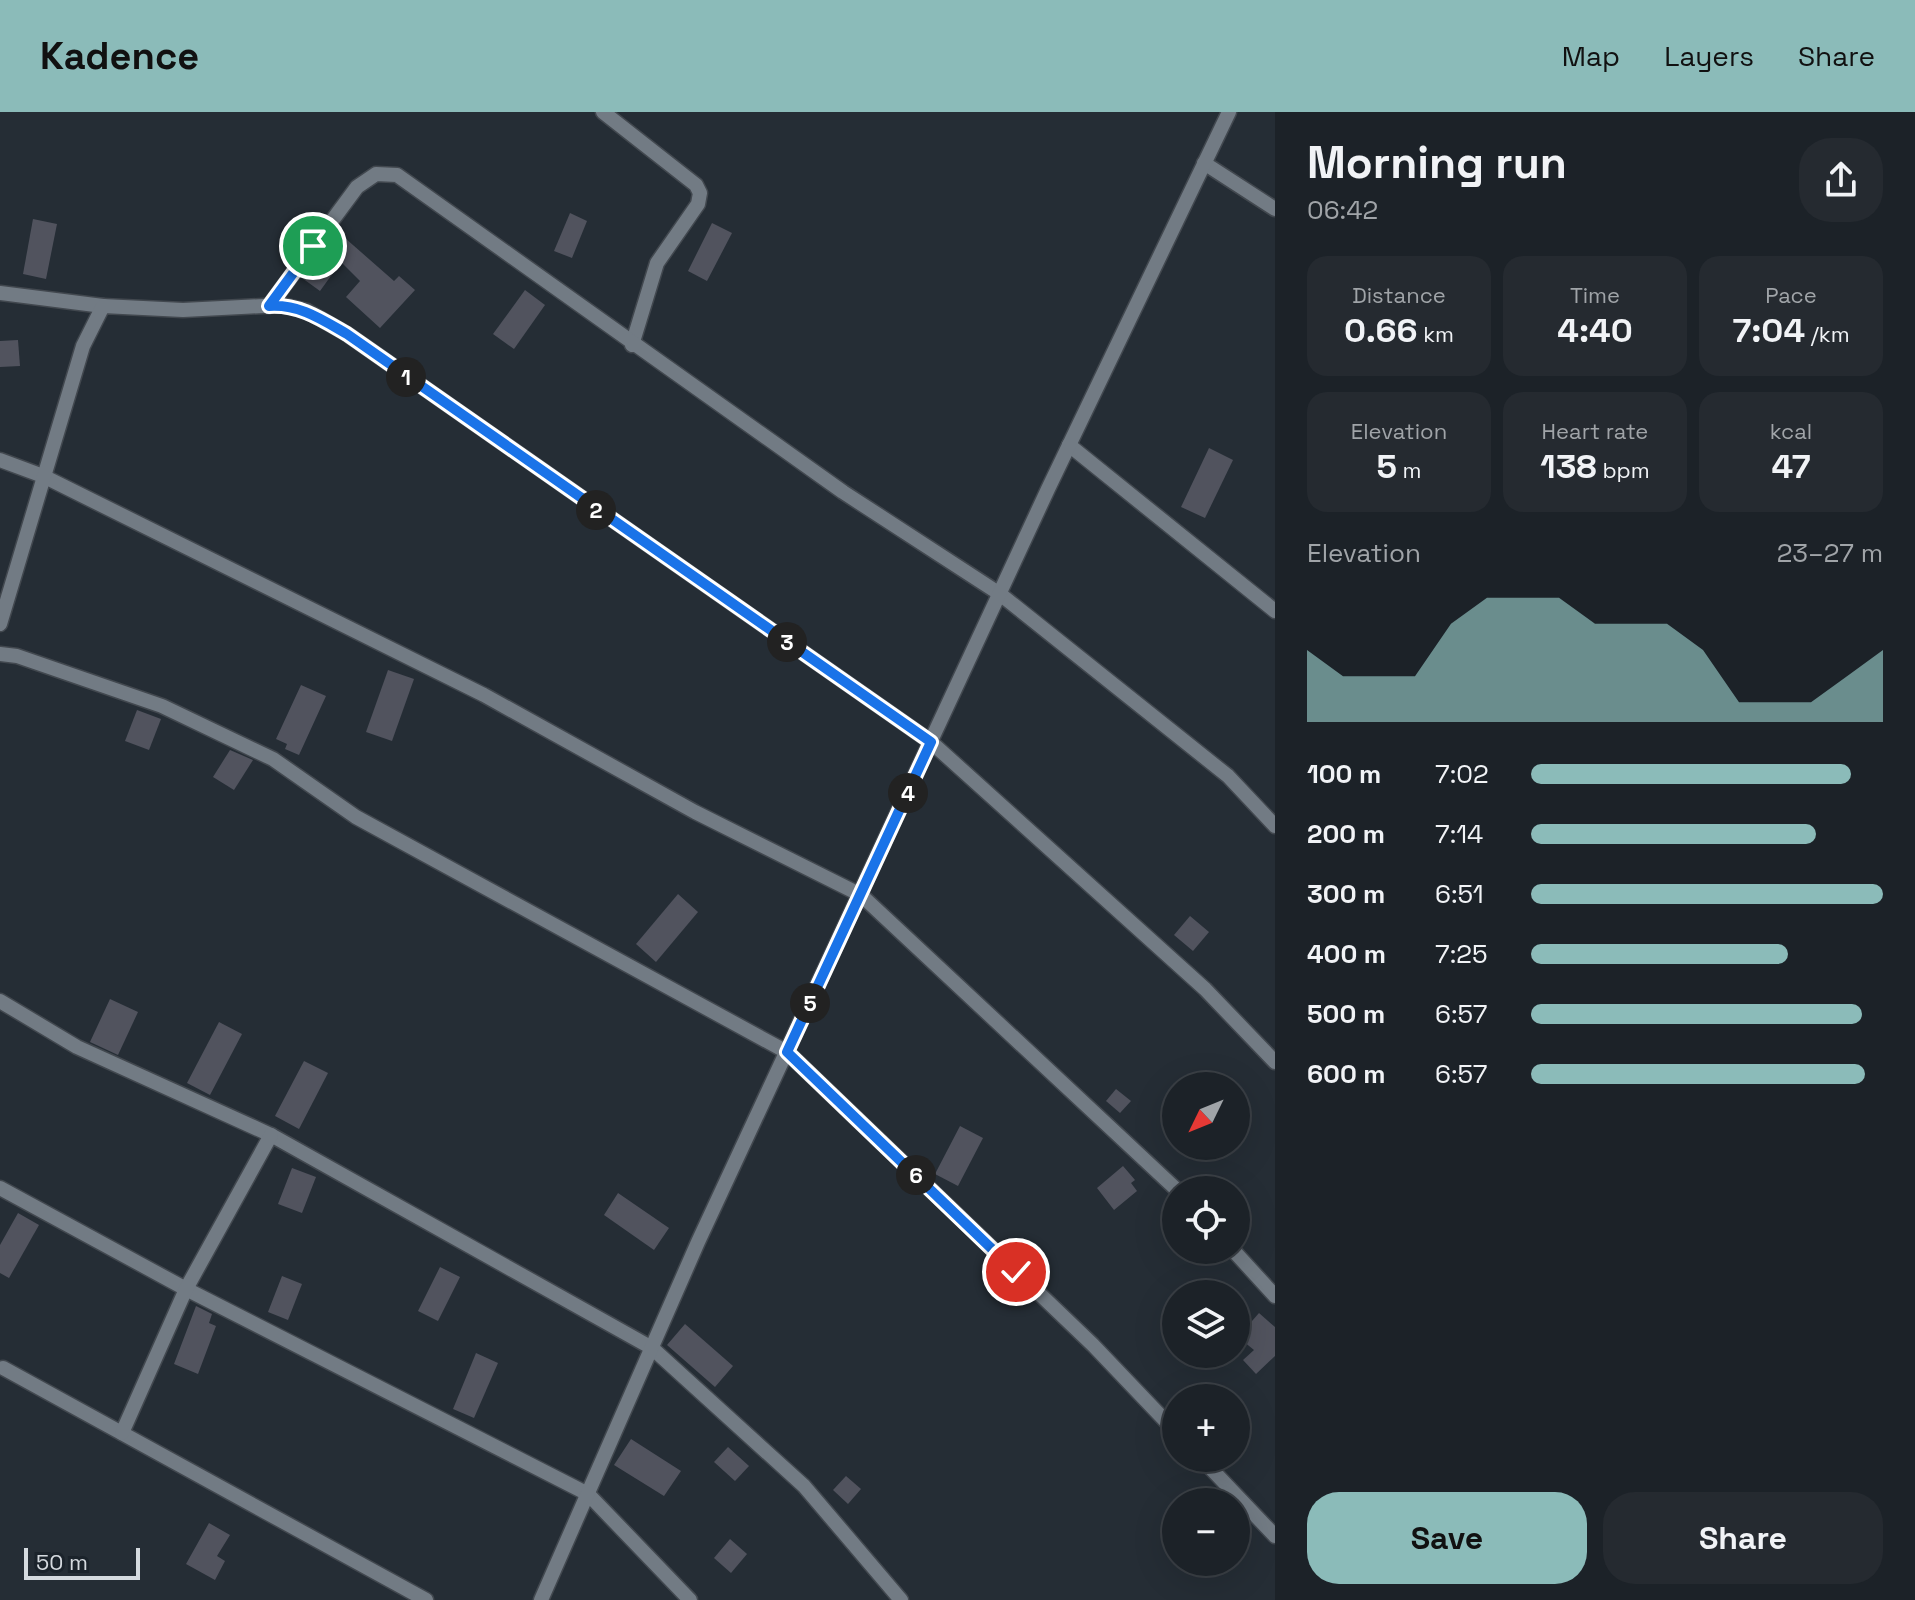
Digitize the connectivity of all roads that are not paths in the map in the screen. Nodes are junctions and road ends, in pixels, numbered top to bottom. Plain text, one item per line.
1 (603, 112) edge
2 (1229, 112) edge
3 (1204, 163) junction
4 (1275, 209) edge
5 (0, 293) edge
6 (103, 306) junction
7 (269, 306) junction
8 (632, 345) junction
9 (1069, 445) junction
10 (0, 460) edge
11 (43, 476) junction
12 (1000, 594) junction
13 (1275, 611) edge
14 (0, 624) edge
15 (0, 654) edge
16 (931, 742) junction
17 (1275, 826) edge
18 (861, 895) junction
19 (0, 1001) edge
20 (787, 1052) junction
21 (1275, 1062) edge
22 (271, 1135) junction
23 (1162, 1176) edge
24 (0, 1188) edge
25 (1246, 1264) edge
26 (186, 1289) junction
27 (1275, 1296) edge
28 (652, 1348) junction
29 (3, 1368) dead end
30 (1162, 1417) edge
31 (122, 1433) junction
32 (1214, 1472) edge
33 (588, 1494) junction
34 (1275, 1536) edge
35 (426, 1600) edge
36 (541, 1600) edge
37 (690, 1600) edge
38 (901, 1600) edge

1 - 8 street
2 - 3 street
3 - 4 street
3 - 9 street
5 - 6 street
6 - 7 street
6 - 11 street
7 - 8 street
7 - 16 street
8 - 12 street
9 - 12 street
9 - 13 street
10 - 11 street
11 - 14 street
11 - 18 street
12 - 16 street
12 - 17 street
15 - 20 street
16 - 18 street
16 - 21 street
18 - 20 street
18 - 23 street
19 - 22 street
20 - 28 street
20 - 30 street
22 - 26 street
22 - 28 street
24 - 26 street
25 - 27 street
26 - 31 street
26 - 33 street
28 - 33 street
28 - 38 street
29 - 31 street
31 - 35 street
32 - 34 street
33 - 36 street
33 - 37 street

